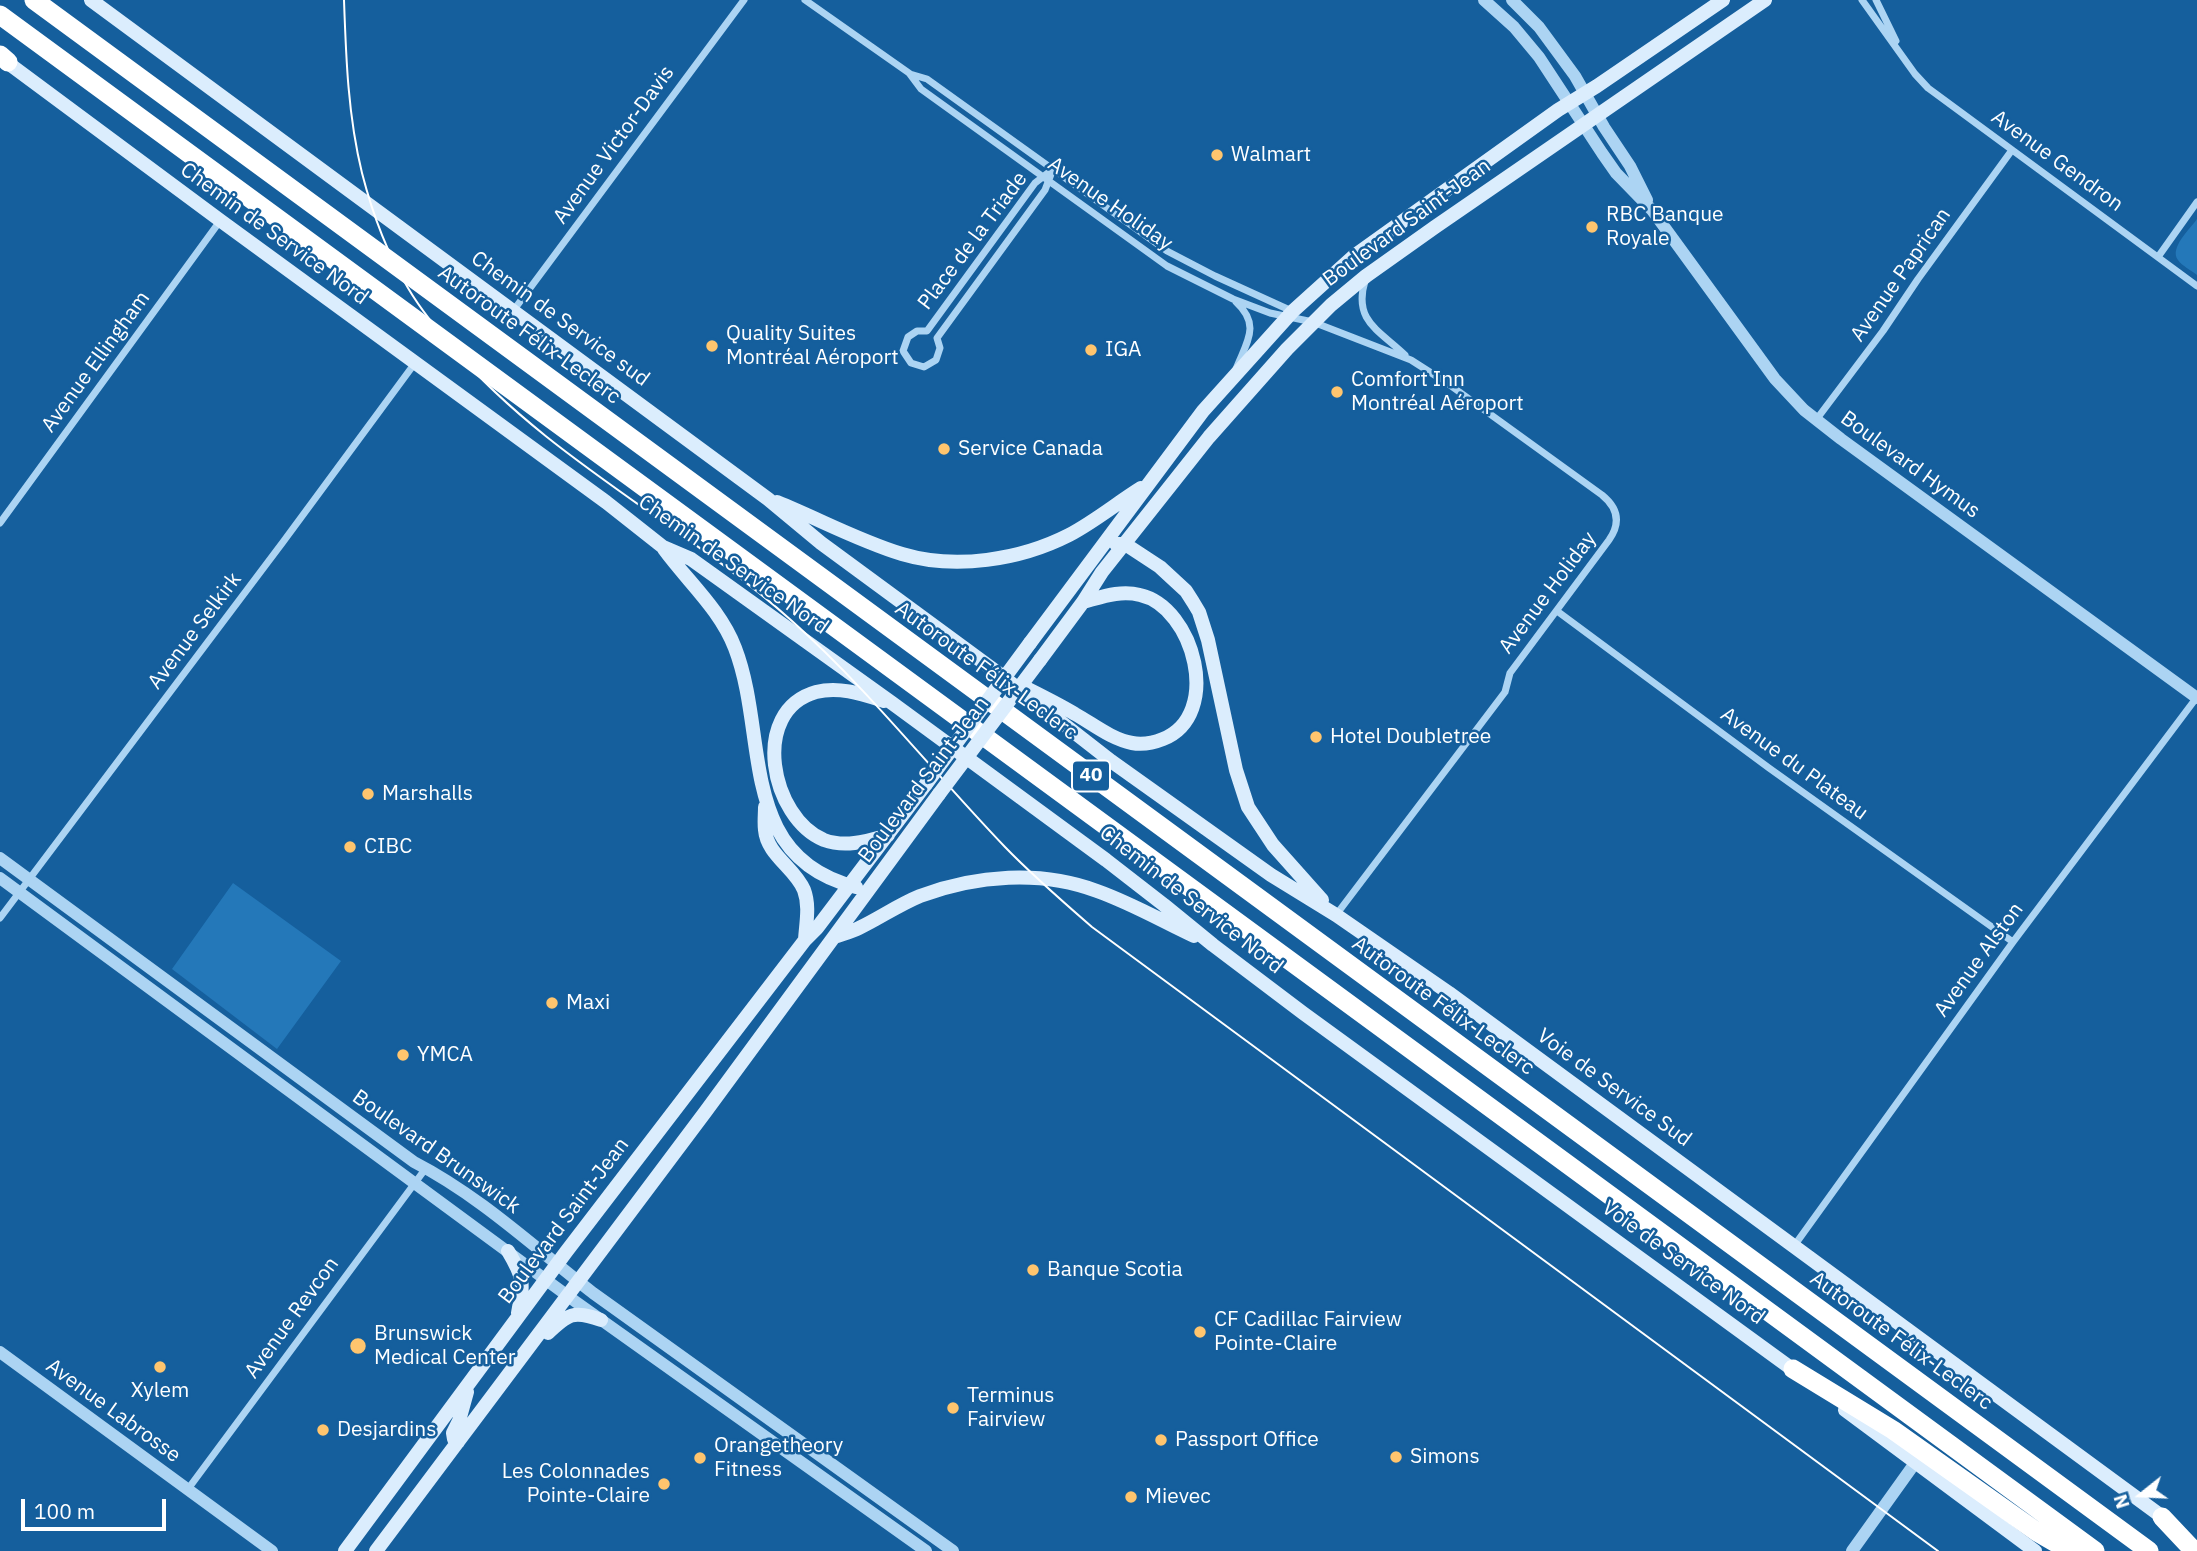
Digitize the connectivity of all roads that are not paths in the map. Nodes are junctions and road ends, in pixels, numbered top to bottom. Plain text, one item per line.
1 (34, 0) edge
2 (91, 0) edge
3 (744, 0) edge
4 (805, 0) edge
5 (1484, 0) edge
6 (1512, 0) edge
7 (1723, 0) edge
8 (1765, 0) edge
9 (1862, 0) edge
10 (1876, 0) edge
11 (0, 15) edge
12 (1904, 57) junction
13 (3, 58) edge
14 (909, 73) junction
15 (1584, 93) junction
16 (1569, 103) junction
17 (1597, 115) junction
18 (1583, 125) junction
19 (2012, 150) junction
20 (1053, 169) junction
21 (1045, 180) junction
22 (2197, 202) edge
23 (1652, 210) junction
24 (221, 221) junction
25 (2158, 257) junction
26 (1366, 276) junction
27 (2197, 286) edge
28 (1233, 299) junction
29 (513, 311) junction
30 (1290, 314) junction
31 (1313, 322) junction
32 (1410, 360) junction
33 (415, 363) junction
34 (1233, 376) junction
35 (1816, 420) junction
36 (1149, 484) junction
37 (768, 499) junction
38 (0, 523) edge
39 (1104, 543) junction
40 (1125, 544) junction
41 (663, 547) junction
42 (1083, 602) junction
43 (1557, 611) junction
44 (1002, 676) junction
45 (2197, 698) edge
46 (892, 703) junction
47 (766, 802) junction
48 (888, 835) junction
49 (0, 858) edge
50 (0, 878) edge
51 (29, 879) junction
52 (850, 886) junction
53 (868, 890) junction
54 (19, 892) junction
55 (1336, 915) junction
56 (0, 918) edge
57 (834, 937) junction
58 (805, 940) junction
59 (2013, 942) junction
60 (1213, 945) junction
61 (155, 972) junction
62 (145, 984) junction
63 (1304, 1013) joint
64 (426, 1168) junction
65 (415, 1183) junction
66 (1794, 1246) junction
67 (508, 1251) junction
68 (558, 1264) junction
69 (546, 1279) junction
70 (578, 1281) junction
71 (567, 1295) junction
72 (517, 1318) junction
73 (601, 1320) junction
74 (0, 1352) edge
75 (519, 1361) junction
76 (1793, 1369) junction
77 (469, 1383) junction
78 (458, 1442) junction
79 (1915, 1463) junction
80 (188, 1489) junction
81 (2162, 1517) junction
82 (923, 1530) junction
83 (2197, 1542) edge
84 (910, 1547) edge
85 (272, 1551) edge
86 (345, 1551) edge
87 (376, 1551) edge
88 (926, 1551) edge
89 (953, 1551) edge
90 (1852, 1551) edge
91 (2035, 1551) edge
92 (2070, 1551) edge
93 (2095, 1551) edge
94 (2149, 1551) edge
95 (2194, 1551) edge

1 - 94 highway, Autoroute Félix-Leclerc / 40
2 - 29 main road, Chemin de Service sud
3 - 29 street, Avenue Victor-Davis
4 - 14 street, Avenue Holiday
5 - 16 street, Boulevard Hymus
6 - 15 street, Boulevard Hymus
7 - 15 main road, Boulevard Saint-Jean
8 - 17 main road, Boulevard Saint-Jean
9 - 12 street, Avenue Gendron
10 - 12 street, Avenue Gendron
11 - 93 highway, 40
12 - 19 street, Avenue Gendron
13 - 24 main road, Chemin de Service Nord
14 - 20 street, Avenue Holiday
14 - 21 street, Avenue Holiday
15 - 16 main road, Boulevard Saint-Jean
15 - 17 street, Boulevard Hymus
16 - 18 street, Boulevard Hymus
16 - 30 main road, Boulevard Saint-Jean
17 - 18 main road, Boulevard Saint-Jean
17 - 23 street, Boulevard Hymus
18 - 23 street, Boulevard Hymus
18 - 26 main road, Boulevard Saint-Jean
19 - 25 street, Avenue Gendron
19 - 35 street, Avenue Paprican
20 - 21 street, Place de la Triade
20 - 30 street, Avenue Holiday
21 - 21 street, Place de la Triade
21 - 28 street, Avenue Holiday
22 - 25 street
23 - 35 street, Boulevard Hymus
24 - 33 main road, Chemin de Service Nord
24 - 38 street, Avenue Ellingham
25 - 27 street, Avenue Gendron
26 - 31 main road, Boulevard Saint-Jean
26 - 32 street
28 - 30 street, Avenue Holiday
28 - 34 street
29 - 37 main road, Chemin de Service sud
30 - 31 street, Avenue Holiday
30 - 34 main road, Boulevard Saint-Jean
31 - 32 street, Avenue Holiday
31 - 40 main road, Boulevard Saint-Jean
32 - 43 street, Avenue Holiday
33 - 41 main road, Chemin de Service Nord
33 - 51 street, Avenue Selkirk
34 - 36 main road, Boulevard Saint-Jean
35 - 45 street, Boulevard Hymus
36 - 37 main road
36 - 39 main road, Boulevard Saint-Jean
37 - 44 main road, Chemin de Service sud
39 - 40 main road
39 - 48 main road, Boulevard Saint-Jean, bridge
40 - 42 main road, Boulevard Saint-Jean
40 - 55 main road
41 - 46 main road, Chemin de Service Nord
41 - 47 main road
42 - 44 main road
42 - 53 main road, Boulevard Saint-Jean, bridge
43 - 55 street, Avenue Holiday
43 - 59 street, Avenue du Plateau
44 - 55 main road, Voie de Service Sud
45 - 59 street, Avenue Alston
46 - 48 main road
46 - 60 main road, Chemin de Service Nord
47 - 52 main road
47 - 58 main road
48 - 52 main road, Boulevard Saint-Jean
49 - 51 street, Boulevard Brunswick
50 - 54 street, Boulevard Brunswick
51 - 54 street, Avenue Selkirk
51 - 61 street, Boulevard Brunswick
52 - 53 main road
52 - 58 main road, Boulevard Saint-Jean
53 - 57 main road, Boulevard Saint-Jean
54 - 56 street, Avenue Selkirk
54 - 62 street, Boulevard Brunswick
55 - 66 main road, Voie de Service Sud
57 - 60 main road
57 - 70 main road, Boulevard Saint-Jean
58 - 68 main road, Boulevard Saint-Jean
59 - 66 street, Avenue Alston
60 - 63 main road, Chemin de Service Nord
61 - 62 street
61 - 64 street, Boulevard Brunswick
62 - 65 street, Boulevard Brunswick
63 - 76 main road, Voie de Service Nord
64 - 65 street, Avenue Revcon
64 - 68 street, Boulevard Brunswick
65 - 67 street, Boulevard Brunswick
65 - 80 street, Avenue Revcon
66 - 81 main road, Voie de Service Sud
67 - 69 street, Boulevard Brunswick
67 - 72 main road
68 - 69 main road, Boulevard Saint-Jean
68 - 70 street, Boulevard Brunswick
69 - 71 street, Boulevard Brunswick
69 - 72 main road, Boulevard Saint-Jean
70 - 71 main road, Boulevard Saint-Jean
70 - 82 street, Boulevard Brunswick
71 - 73 street, Boulevard Brunswick
71 - 75 main road, Boulevard Saint-Jean
72 - 77 main road, Boulevard Saint-Jean
73 - 75 main road
73 - 84 street, Boulevard Brunswick
74 - 80 street, Avenue Labrosse
75 - 78 main road, Boulevard Saint-Jean
76 - 79 main road, Voie de Service Nord
76 - 92 highway
77 - 78 main road
77 - 86 main road, Boulevard Saint-Jean
78 - 87 main road, Boulevard Saint-Jean
79 - 90 street
79 - 91 main road, Voie de Service Nord
80 - 85 street, Avenue Labrosse
81 - 83 main road, Voie de Service Sud
81 - 95 highway
82 - 84 street
82 - 89 street, Boulevard Brunswick
84 - 88 street, Boulevard Brunswick

